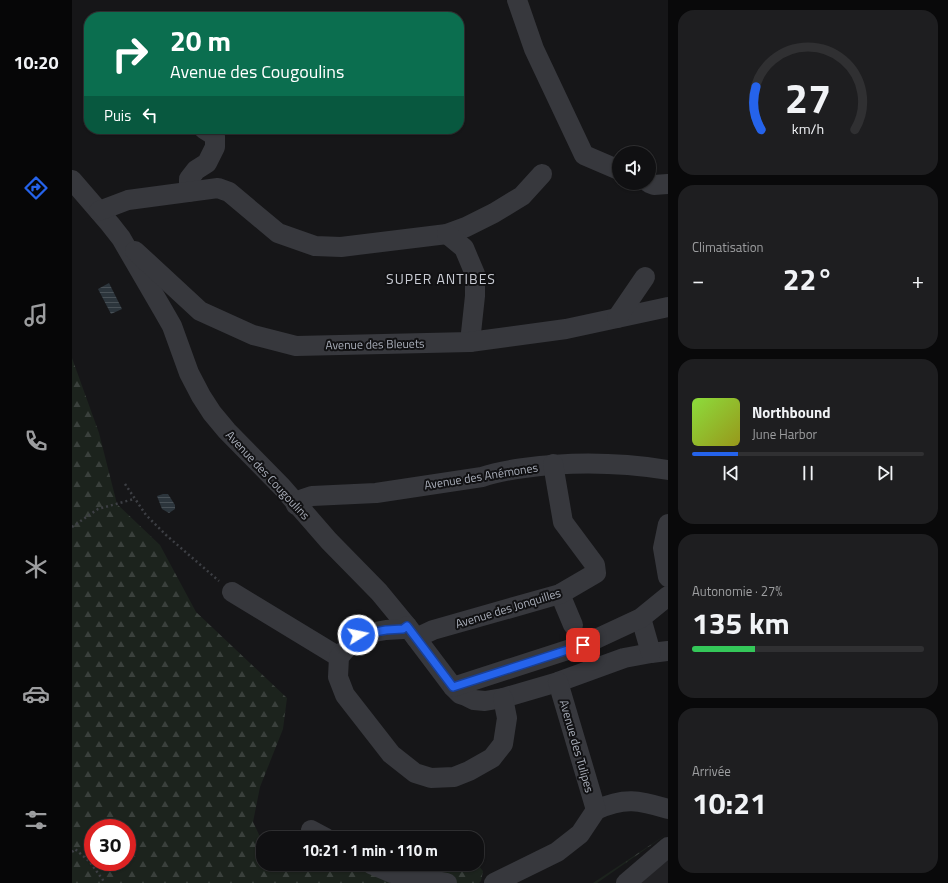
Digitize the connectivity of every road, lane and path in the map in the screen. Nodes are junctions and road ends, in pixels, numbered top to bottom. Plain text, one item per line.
1 (517, 0) edge
2 (212, 134) edge
3 (612, 167) edge
4 (542, 174) dead end
5 (72, 180) edge
6 (668, 184) edge
7 (656, 185) edge
8 (189, 192) junction
9 (99, 211) junction
10 (447, 234) junction
11 (149, 273) junction
12 (645, 277) dead end
13 (668, 307) edge
14 (617, 318) junction
15 (470, 342) junction
16 (553, 464) junction
17 (668, 470) edge
18 (125, 484) dead end
19 (134, 499) junction
20 (296, 504) junction
21 (668, 524) edge
22 (72, 527) edge
23 (668, 577) edge
24 (232, 592) joint
25 (560, 594) junction
26 (668, 596) edge
27 (641, 618) junction
28 (412, 632) junction
29 (581, 648) junction
30 (659, 652) edge
31 (339, 657) junction
32 (558, 682) junction
33 (453, 687) junction
34 (503, 698) junction
35 (668, 809) edge
36 (596, 810) junction
37 (668, 847) edge
38 (72, 852) edge
39 (387, 871) edge
40 (105, 883) edge
41 (448, 883) edge
42 (494, 883) edge
43 (626, 883) edge

1 - 3 street
2 - 8 street
4 - 10 street
5 - 9 street, Avenue des Bleuets
6 - 7 street
8 - 9 street
8 - 10 street
9 - 11 street, Avenue des Bleuets
10 - 15 street
11 - 15 street, Avenue des Bleuets
11 - 20 street, Avenue des Cougoulins
12 - 14 street
13 - 14 street, Avenue des Bleuets
14 - 15 street, Avenue des Bleuets
16 - 17 street, Avenue des Anémones
16 - 20 street, Avenue des Anémones
16 - 25 street, Avenue des Jonquilles
18 - 19 path
19 - 22 path
19 - 24 path
20 - 28 street, Avenue des Cougoulins
21 - 23 street
24 - 31 street
25 - 28 street, Avenue des Jonquilles
25 - 29 street
26 - 27 street, Avenue des Cougoulins
27 - 29 street, Avenue des Cougoulins
27 - 30 street
28 - 31 street, Avenue des Jonquilles
28 - 33 street, Avenue des Cougoulins
29 - 30 street, Avenue des Cougoulins
29 - 32 street, Avenue des Cougoulins
29 - 33 street, Avenue des Cougoulins
31 - 34 street
32 - 34 street, Avenue des Cougoulins
32 - 36 street, Avenue des Tulipes
33 - 34 street, Avenue des Cougoulins
35 - 36 street, Avenue des Tulipes
36 - 42 street
37 - 43 street
38 - 40 path
39 - 41 street

